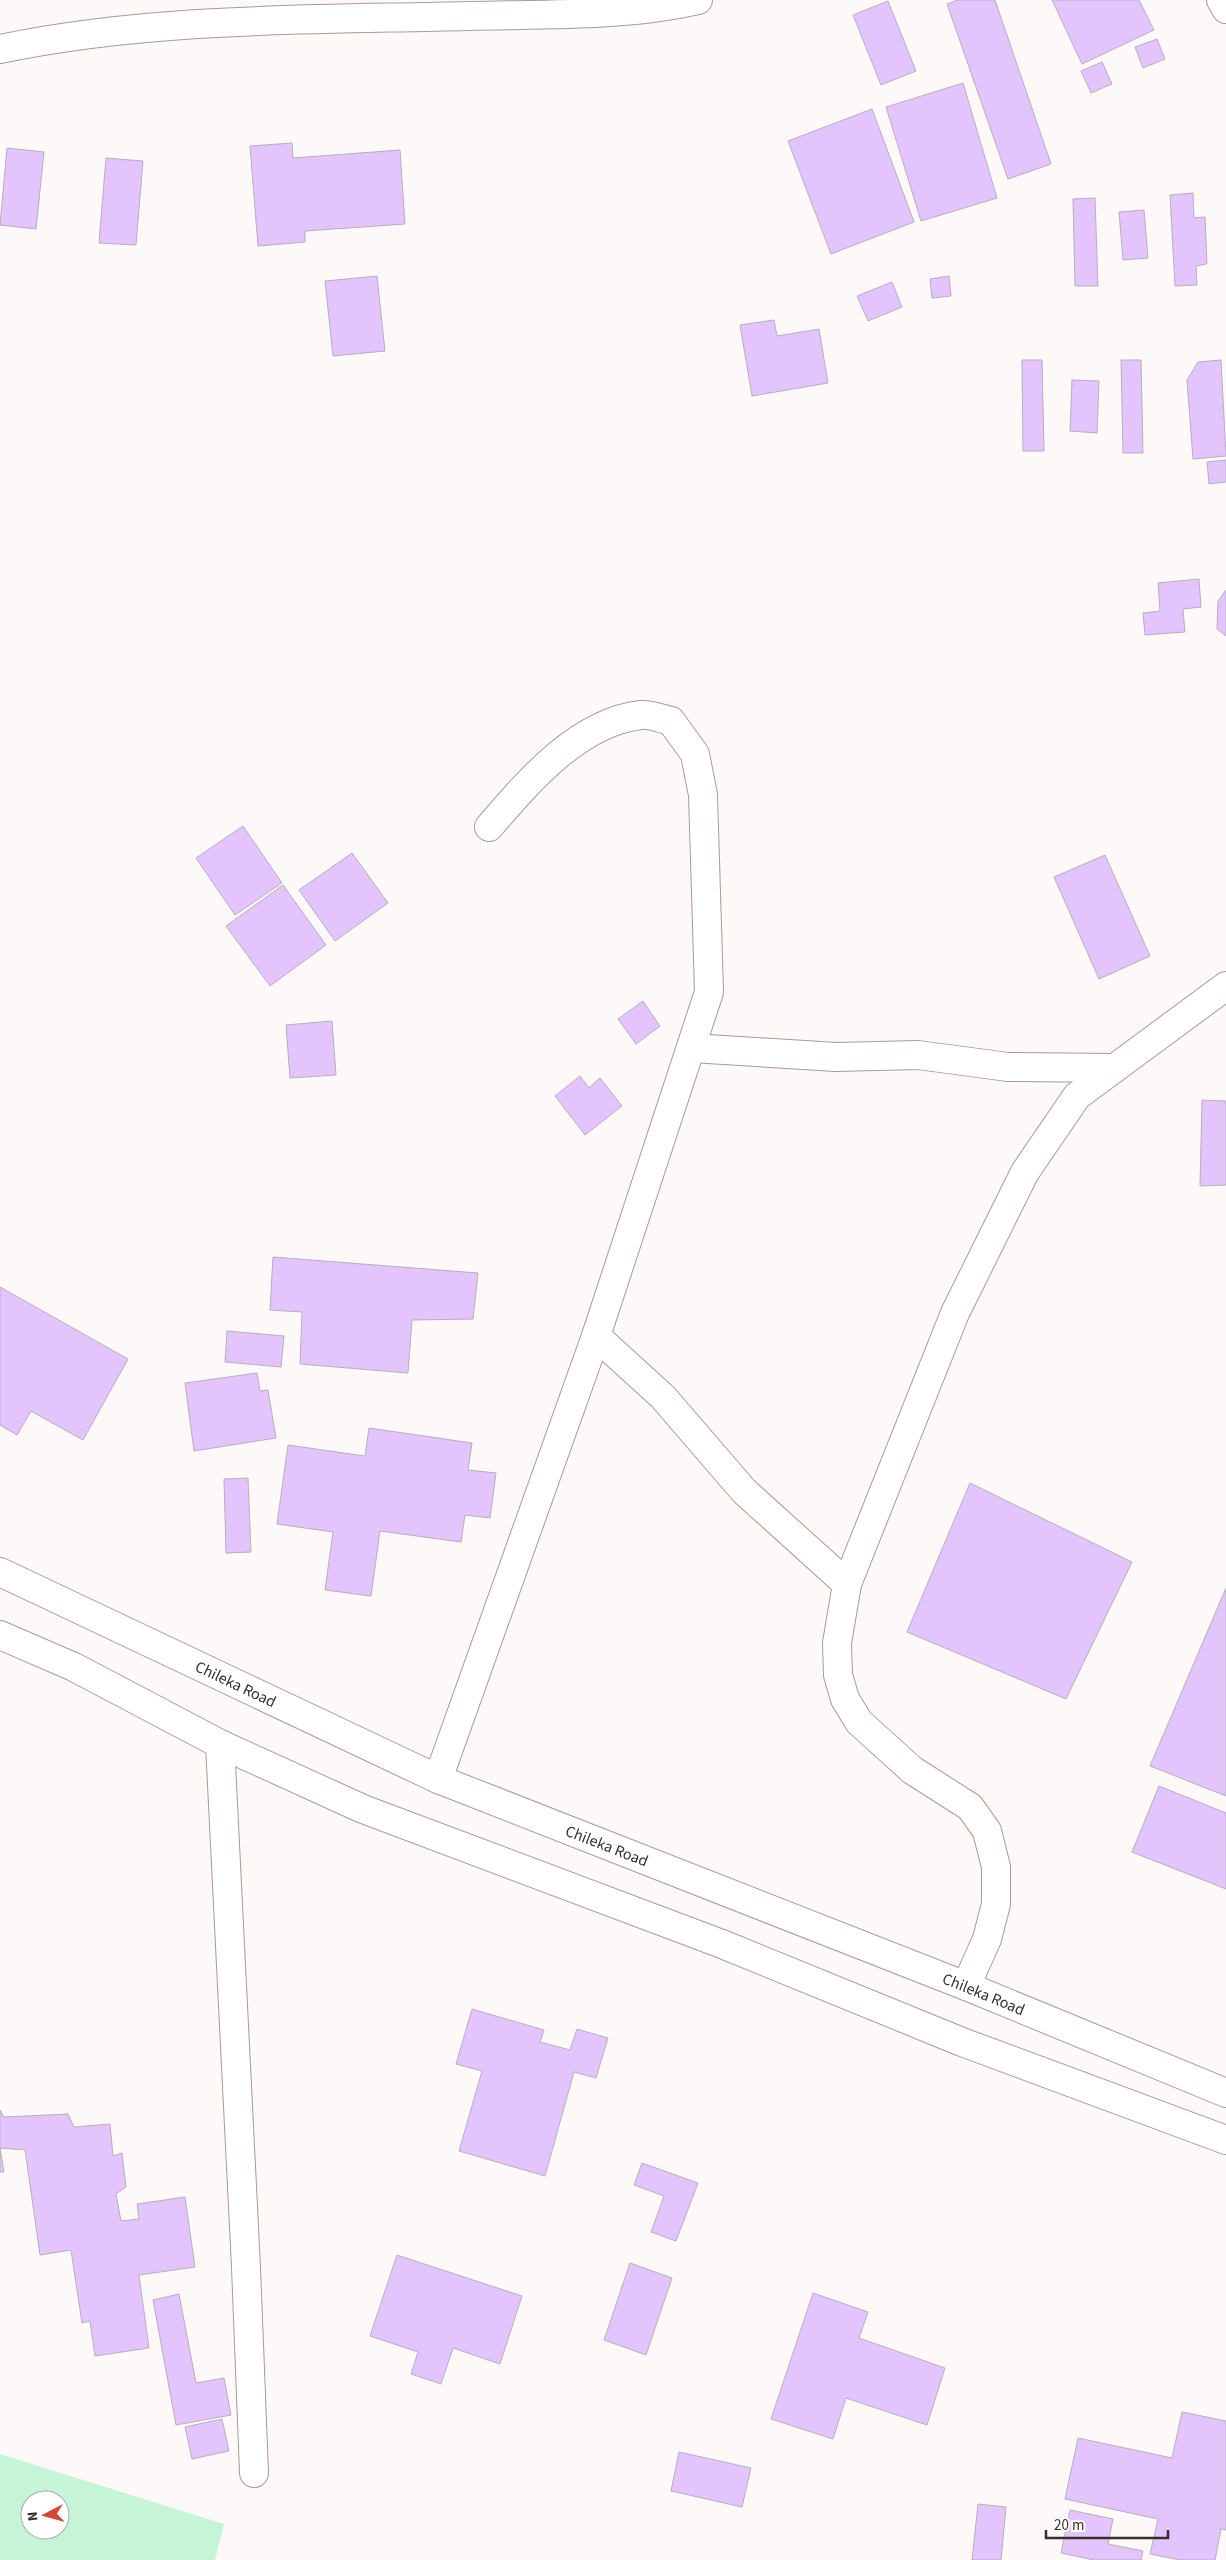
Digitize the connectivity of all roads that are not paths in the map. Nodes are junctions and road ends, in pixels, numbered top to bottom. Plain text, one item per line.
1 (698, 0) edge
2 (1221, 0) edge
3 (1226, 9) edge
4 (0, 49) edge
5 (489, 828) dead end
6 (1226, 986) edge
7 (692, 1048) junction
8 (1115, 1068) junction
9 (596, 1336) junction
10 (0, 1572) edge
11 (847, 1584) junction
12 (0, 1634) edge
13 (220, 1744) junction
14 (438, 1779) junction
15 (966, 1986) junction
16 (1226, 2093) edge
17 (1226, 2140) edge
18 (254, 2472) dead end

1 - 4 main road
2 - 3 main road
5 - 7 main road
6 - 8 main road
7 - 8 main road
7 - 9 main road
8 - 11 main road
9 - 11 main road
9 - 14 main road
10 - 14 main road, Chileka Road
11 - 15 main road
12 - 13 main road
13 - 17 main road
13 - 18 main road
14 - 15 main road, Chileka Road
15 - 16 main road, Chileka Road

